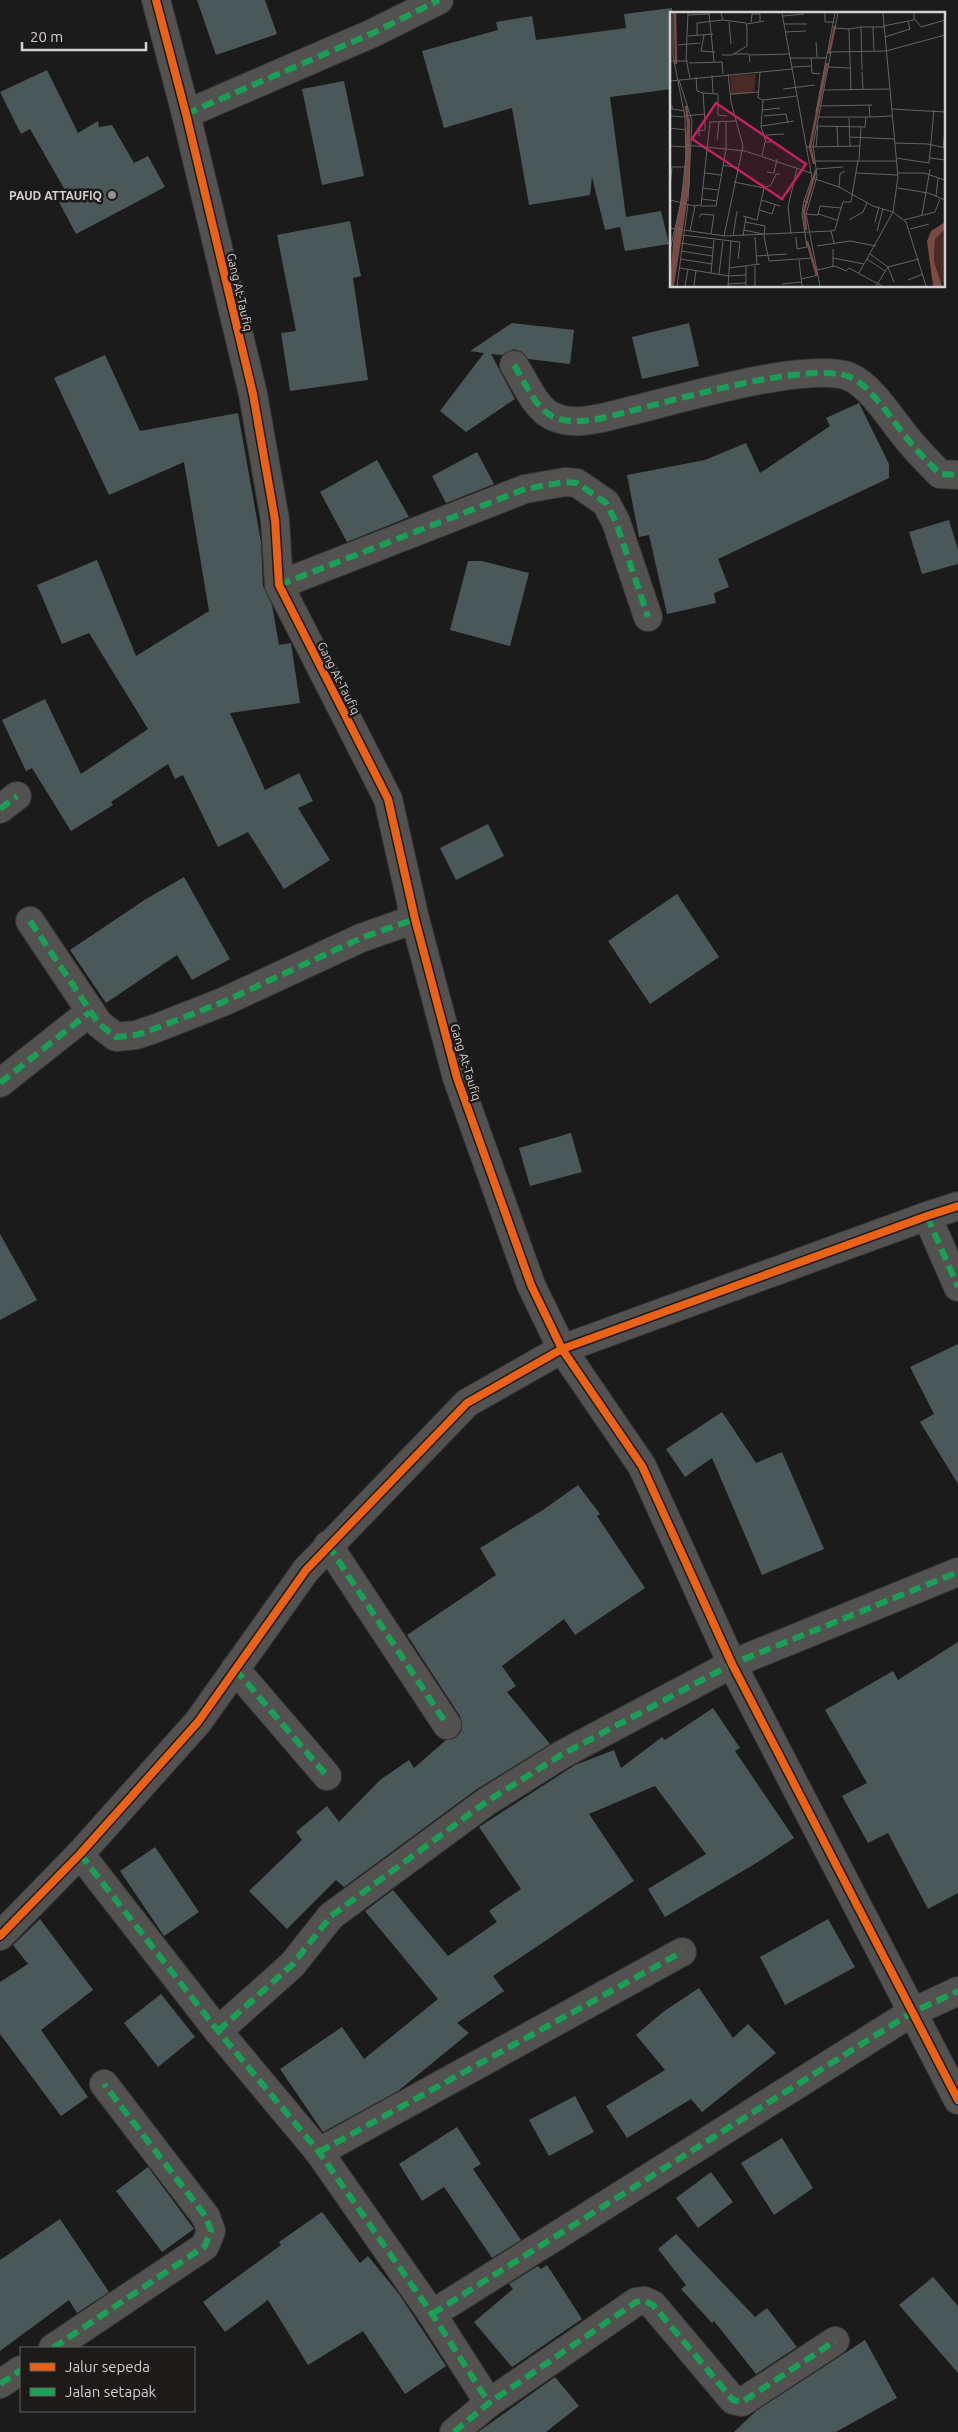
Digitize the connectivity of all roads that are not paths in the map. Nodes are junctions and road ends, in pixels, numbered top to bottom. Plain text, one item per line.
1 (156, 0) edge
2 (439, 0) edge
3 (186, 114) junction
4 (514, 364) dead end
5 (958, 475) edge
6 (279, 585) junction
7 (648, 618) dead end
8 (415, 919) junction
9 (30, 921) dead end
10 (90, 1012) junction
11 (0, 1083) edge
12 (958, 1206) edge
13 (927, 1216) junction
14 (958, 1287) edge
15 (562, 1349) junction
16 (328, 1545) junction
17 (958, 1572) edge
18 (732, 1664) junction
19 (235, 1669) junction
20 (447, 1725) dead end
21 (327, 1776) dead end
22 (80, 1854) junction
23 (0, 1936) edge
24 (682, 1952) dead end
25 (958, 1992) edge
26 (911, 2012) junction
27 (218, 2031) junction
28 (104, 2084) dead end
29 (958, 2100) edge
30 (319, 2152) junction
31 (432, 2314) junction
32 (835, 2340) dead end
33 (54, 2347) edge
34 (20, 2371) edge
35 (0, 2384) edge
36 (489, 2404) junction
37 (454, 2432) edge

1 - 3 street, Gang At-Taufiq
2 - 3 street
3 - 6 street, Gang At-Taufiq
4 - 5 street
6 - 7 street
6 - 8 street, Gang At-Taufiq
8 - 10 street
8 - 15 street, Gang At-Taufiq
9 - 10 street
10 - 11 street
12 - 13 street
13 - 14 street
13 - 15 street
15 - 16 street
15 - 18 street, Gang At-Taufiq
16 - 19 street
16 - 20 street
17 - 18 street
18 - 26 street, Gang At-Taufiq
18 - 27 street
19 - 21 street
19 - 22 street
22 - 23 street
22 - 27 street
24 - 30 street
25 - 26 street
26 - 29 street, Gang At-Taufiq
26 - 31 street
27 - 30 street
28 - 33 street
30 - 31 street
31 - 36 street
32 - 36 street
34 - 35 street
36 - 37 street

